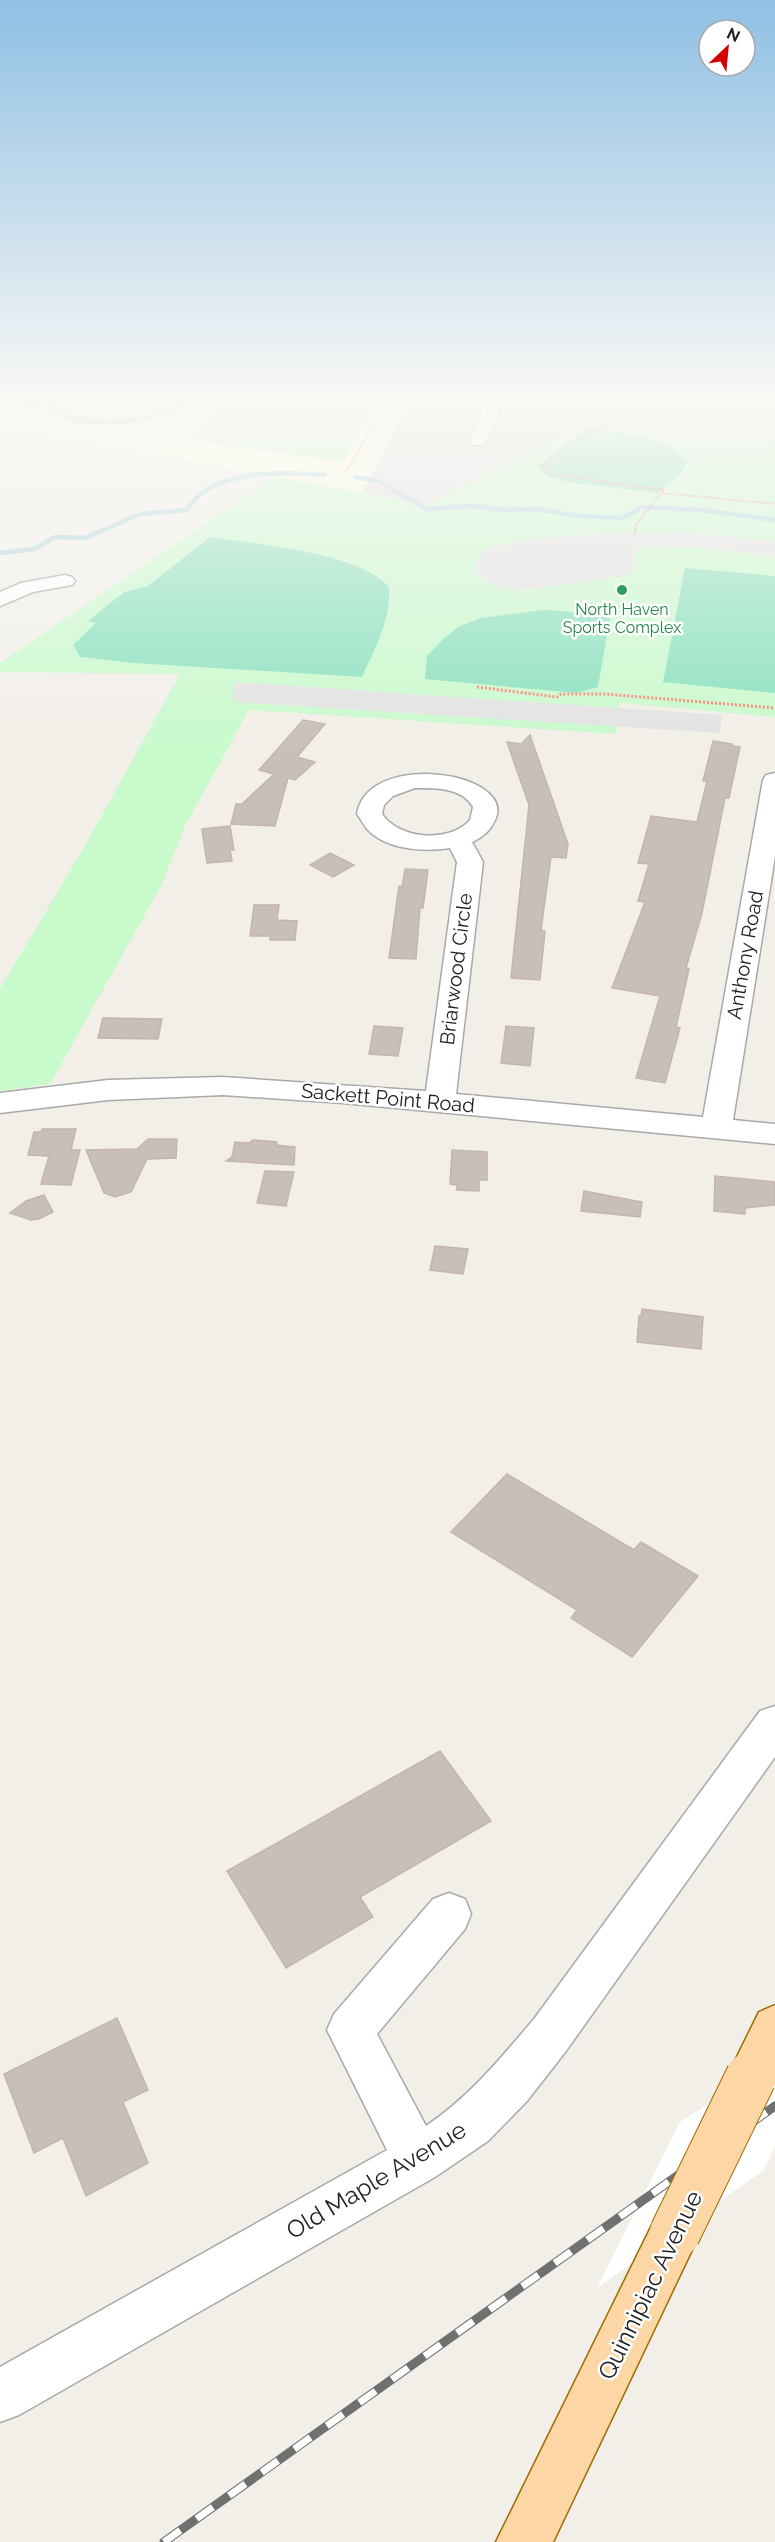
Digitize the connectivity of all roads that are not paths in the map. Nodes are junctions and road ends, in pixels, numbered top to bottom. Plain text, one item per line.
1 (65, 581) dead end
2 (0, 600) edge
3 (775, 780) edge
4 (458, 839) dead end
5 (440, 1102) junction
6 (0, 1103) edge
7 (716, 1129) junction
8 (775, 1134) edge
9 (775, 1724) edge
10 (449, 1914) dead end
11 (775, 2028) edge
12 (418, 2160) junction
13 (0, 2396) edge
14 (524, 2542) edge

1 - 2 street
3 - 7 street, Anthony Road
4 - 5 street, Briarwood Circle
5 - 6 street, Sackett Point Road
5 - 7 street, Sackett Point Road
7 - 8 street, Sackett Point Road
9 - 12 street, Old Maple Avenue
10 - 12 street
11 - 14 main road, Quinnipiac Avenue, bridge
12 - 13 street, Old Maple Avenue

